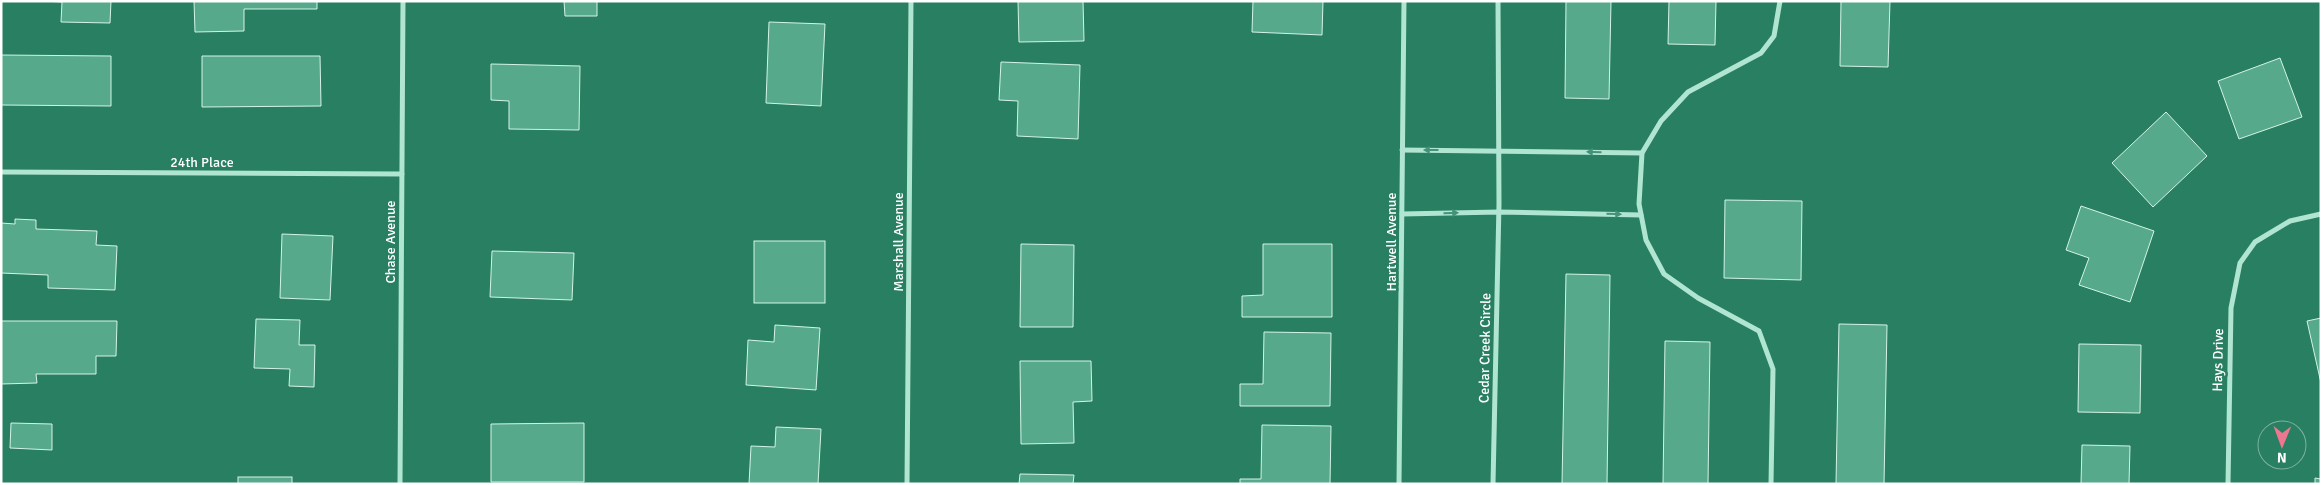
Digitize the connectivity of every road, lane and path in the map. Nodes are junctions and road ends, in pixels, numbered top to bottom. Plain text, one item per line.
1 (404, 1) edge
2 (911, 1) edge
3 (1404, 1) edge
4 (1498, 1) edge
5 (1780, 1) edge
6 (1402, 150) junction
7 (1499, 150) junction
8 (1642, 154) junction
9 (1, 172) edge
10 (402, 174) junction
11 (1499, 212) junction
12 (1402, 214) junction
13 (2321, 214) edge
14 (1641, 215) junction
15 (400, 484) edge
16 (907, 484) edge
17 (1400, 484) edge
18 (1493, 484) edge
19 (1771, 484) edge
20 (2228, 484) edge

1 - 10 street, Chase Avenue
2 - 16 street, Marshall Avenue
3 - 6 street, Hartwell Avenue
4 - 7 street, Cedar Creek Circle
5 - 8 street
7 -> 6 street
6 - 12 street, Hartwell Avenue
8 -> 7 street
7 - 11 street, Cedar Creek Circle
8 - 14 street
9 - 10 street, 24th Place
10 - 15 street, Chase Avenue
12 -> 11 street
11 -> 14 street
11 - 18 street, Cedar Creek Circle
12 - 17 street, Hartwell Avenue
13 - 20 street, Hays Drive
14 - 19 street

